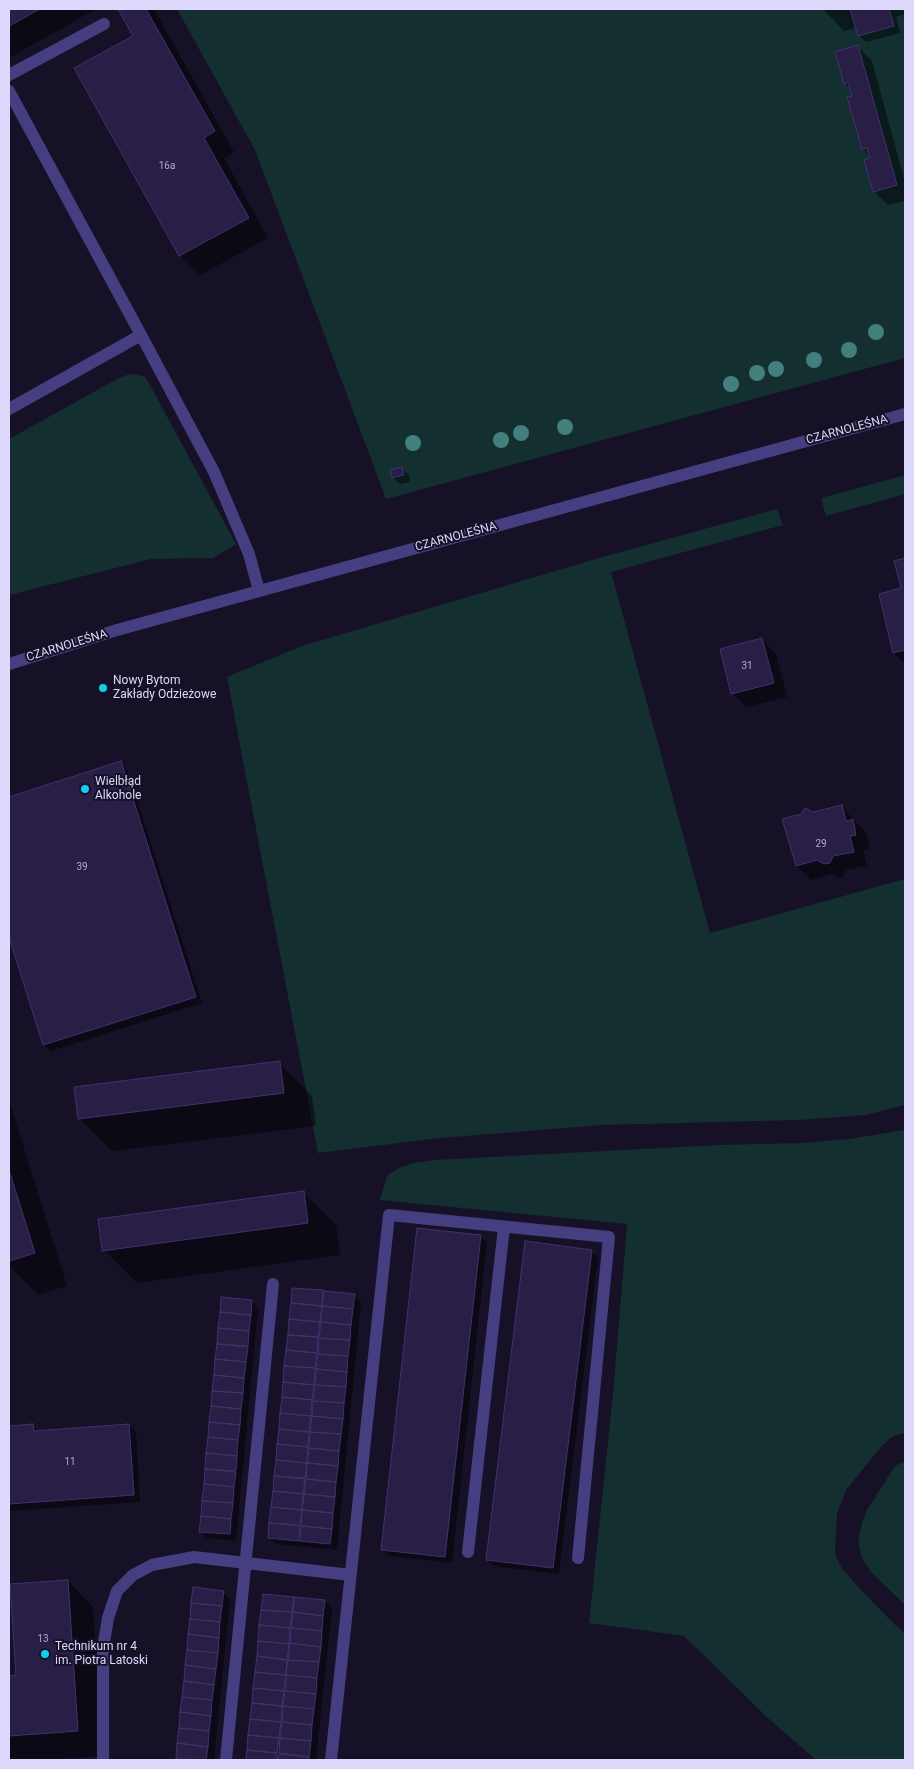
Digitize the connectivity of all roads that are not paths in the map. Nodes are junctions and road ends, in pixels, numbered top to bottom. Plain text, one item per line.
1 (104, 24) dead end
2 (9, 75) edge
3 (9, 91) edge
4 (141, 335) junction
5 (9, 409) edge
6 (905, 414) edge
7 (260, 591) junction
8 (9, 664) edge
9 (504, 1227) junction
10 (273, 1284) dead end
11 (468, 1552) dead end
12 (578, 1558) dead end
13 (246, 1563) junction
14 (351, 1575) junction
15 (103, 1760) edge
16 (226, 1760) edge
17 (330, 1760) edge

1 - 2 street
3 - 4 street
4 - 5 street
4 - 7 street
6 - 7 street, CZARNOLEŚNA
7 - 8 street, CZARNOLEŚNA
9 - 11 street
9 - 12 street
9 - 14 street
10 - 13 street
13 - 14 street
13 - 15 street
13 - 16 street
14 - 17 street

